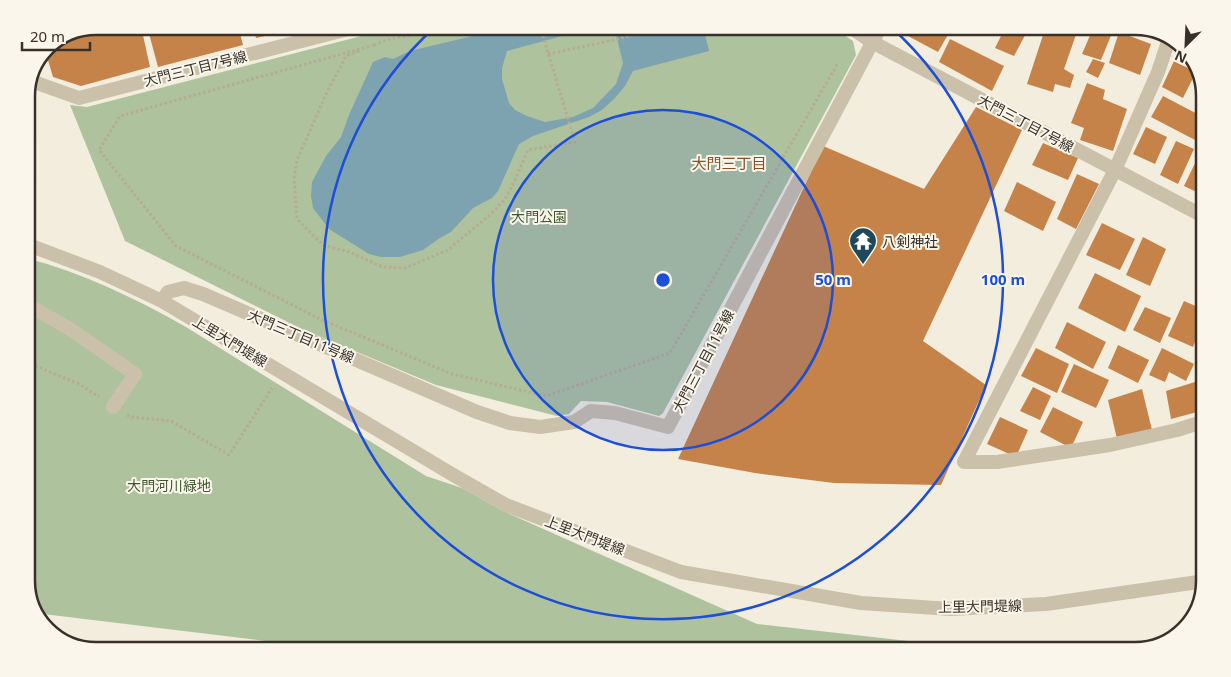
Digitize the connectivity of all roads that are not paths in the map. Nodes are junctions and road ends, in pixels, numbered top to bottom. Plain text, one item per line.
1 (323, 35) edge
2 (862, 35) edge
3 (876, 35) edge
4 (872, 42) junction
5 (1161, 63) edge
6 (37, 83) edge
7 (1115, 170) junction
8 (1196, 211) edge
9 (35, 247) edge
10 (162, 301) junction
11 (35, 309) edge
12 (113, 407) dead end
13 (1196, 424) edge
14 (1196, 582) edge

1 - 6 street, 大門三丁目7号線
2 - 4 street, 大門三丁目7号線
3 - 4 street, 大門三丁目11号線
4 - 7 street, 大門三丁目7号線
4 - 10 street, 大門三丁目11号線
5 - 7 street
7 - 8 street, 大門三丁目7号線
7 - 13 street
9 - 10 street, 上里大門堤線
10 - 14 street, 上里大門堤線
11 - 12 street

